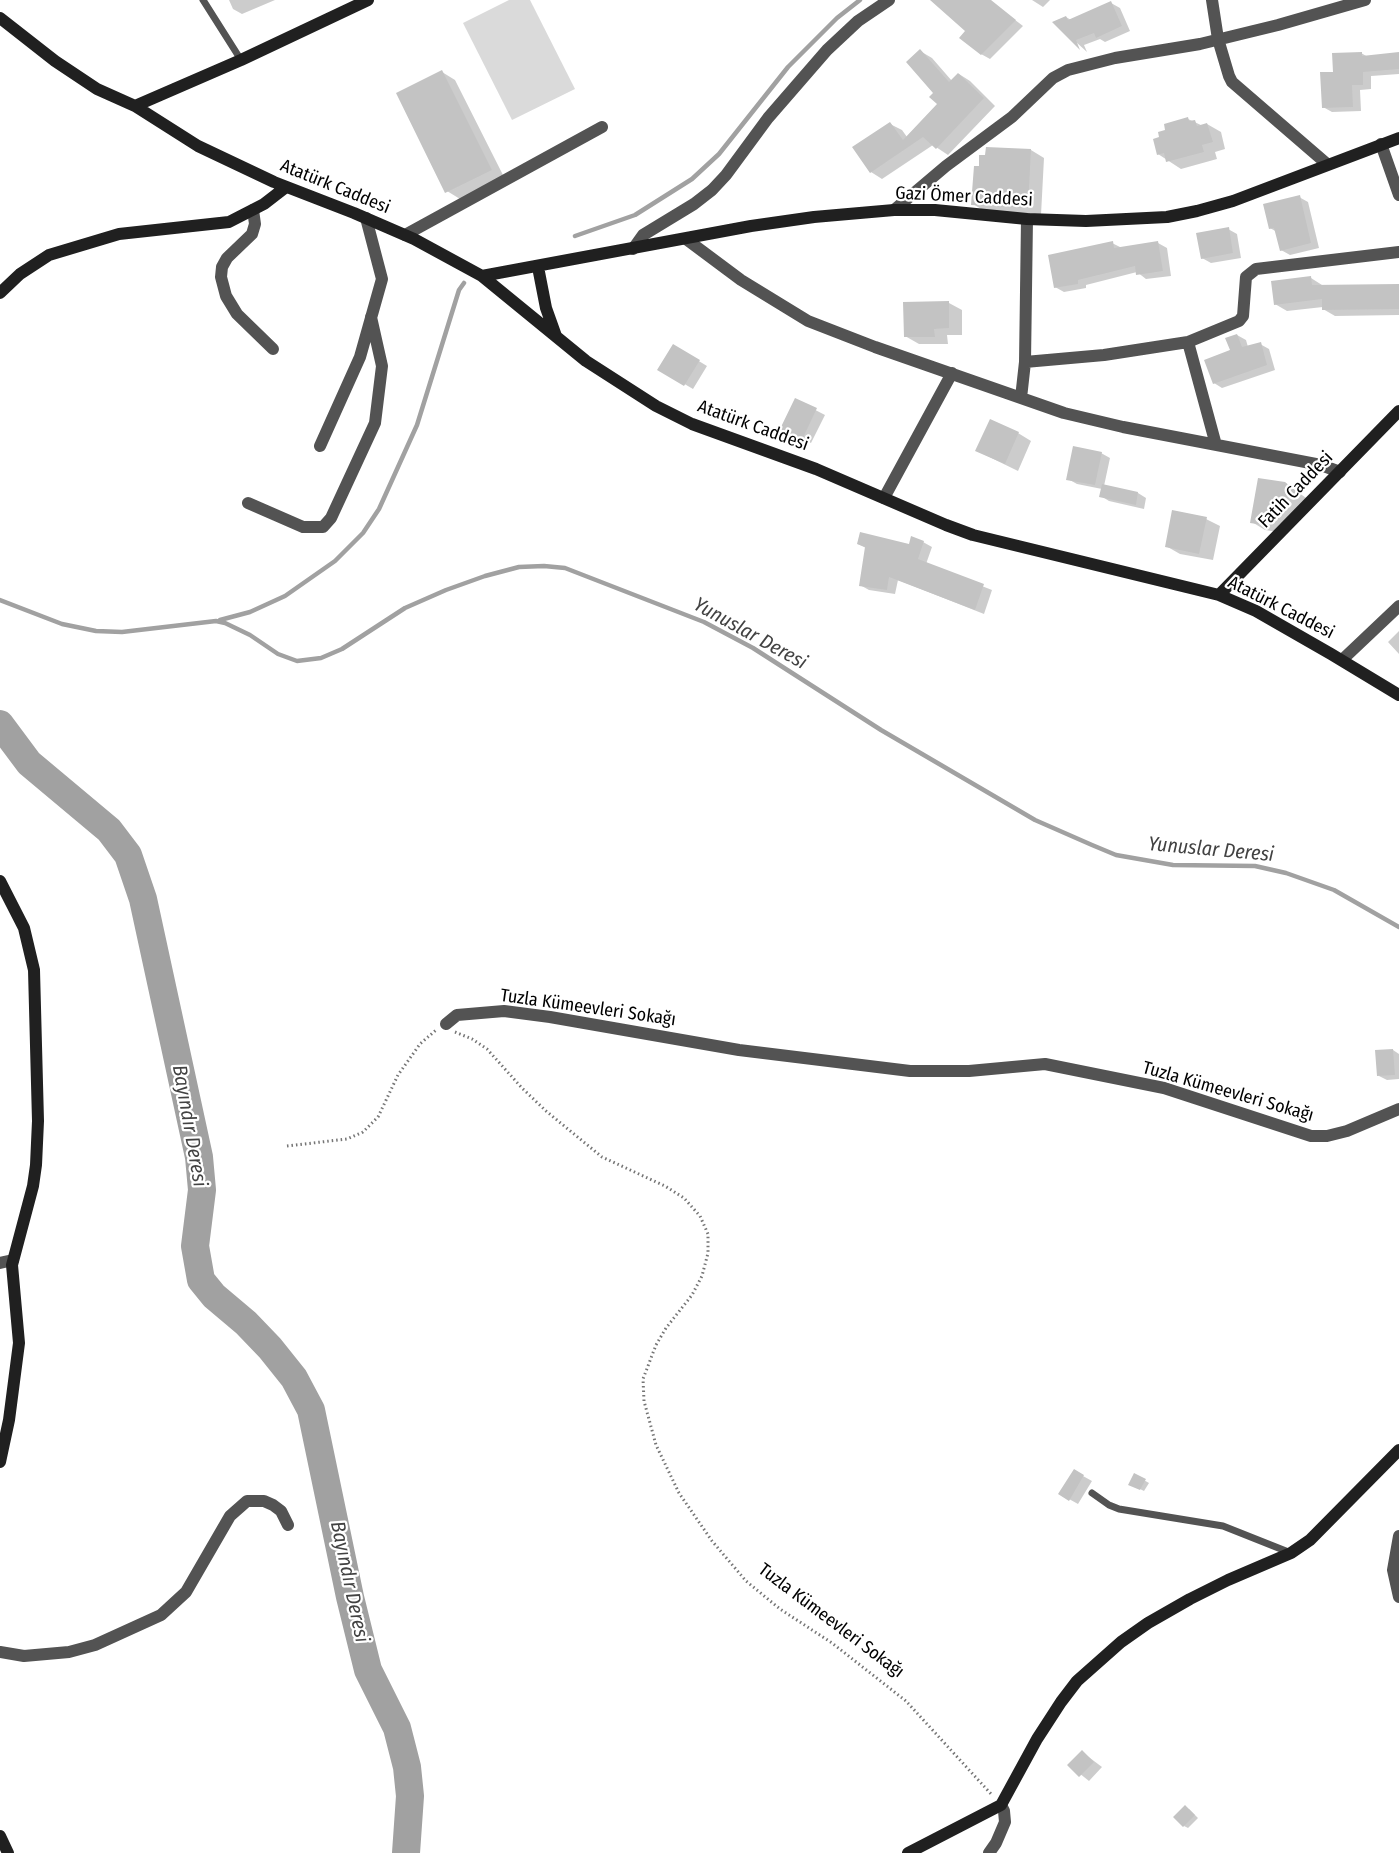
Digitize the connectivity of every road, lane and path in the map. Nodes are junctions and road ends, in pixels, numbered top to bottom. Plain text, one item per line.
1 (203, 0) edge
2 (368, 0) edge
3 (889, 0) edge
4 (1212, 0) edge
5 (1365, 0) edge
6 (0, 18) edge
7 (1218, 39) junction
8 (241, 60) junction
9 (135, 106) junction
10 (602, 127) dead end
11 (1399, 138) edge
12 (1381, 144) junction
13 (1327, 164) junction
14 (1394, 170) edge
15 (286, 187) junction
16 (1399, 195) edge
17 (253, 210) junction
18 (894, 210) junction
19 (366, 218) junction
20 (1027, 219) junction
21 (405, 235) junction
22 (686, 239) junction
23 (633, 249) junction
24 (1399, 252) edge
25 (538, 267) junction
26 (482, 276) junction
27 (0, 293) edge
28 (372, 317) junction
29 (557, 337) junction
30 (1188, 342) junction
31 (273, 349) dead end
32 (1025, 362) junction
33 (952, 373) junction
34 (1022, 398) junction
35 (1399, 411) edge
36 (1216, 445) junction
37 (320, 446) dead end
38 (1340, 472) junction
39 (884, 498) junction
40 (248, 503) dead end
41 (1219, 595) junction
42 (1399, 606) edge
43 (1342, 660) junction
44 (1399, 695) edge
45 (0, 881) edge
46 (446, 1024) junction
47 (1399, 1109) edge
48 (287, 1146) dead end
49 (13, 1260) junction
50 (0, 1263) edge
51 (1399, 1450) edge
52 (0, 1462) edge
53 (1092, 1493) dead end
54 (288, 1525) dead end
55 (1399, 1536) edge
56 (1291, 1553) junction
57 (1399, 1597) edge
58 (0, 1652) edge
59 (1001, 1805) junction
60 (0, 1836) edge
61 (8, 1853) edge
62 (908, 1853) edge
63 (989, 1853) edge

1 - 8 lane
2 - 8 street
3 - 23 street
4 - 7 street
5 - 7 street
6 - 9 street, Atatürk Caddesi
7 - 13 street
7 - 18 street
8 - 9 street
9 - 15 street, Atatürk Caddesi
10 - 21 street
11 - 12 street, Gazi Ömer Caddesi
12 - 13 street, Gazi Ömer Caddesi
12 - 14 street
13 - 20 street, Gazi Ömer Caddesi
14 - 16 street
15 - 17 street
15 - 19 street, Atatürk Caddesi
17 - 27 street
17 - 31 street
18 - 20 street, Gazi Ömer Caddesi
18 - 22 street, Gazi Ömer Caddesi
19 - 21 street, Atatürk Caddesi
19 - 28 street
20 - 32 street
21 - 26 street, Atatürk Caddesi
22 - 23 street, Gazi Ömer Caddesi
22 - 33 street
23 - 25 street, Gazi Ömer Caddesi
24 - 30 street
25 - 26 street, Gazi Ömer Caddesi
25 - 29 street
26 - 29 street, Atatürk Caddesi
28 - 37 street
28 - 40 street
29 - 39 street, Atatürk Caddesi
30 - 32 street
30 - 36 street
32 - 34 street
33 - 34 street
33 - 39 street
34 - 36 street
35 - 38 street, Fatih Caddesi
36 - 38 street
38 - 41 street, Fatih Caddesi
39 - 41 street, Atatürk Caddesi
41 - 43 street, Atatürk Caddesi
42 - 43 street
43 - 44 street, Atatürk Caddesi
45 - 49 street
46 - 47 street, Tuzla Kümeevleri Sokağı
46 - 48 path
46 - 59 path, Tuzla Kümeevleri Sokağı
49 - 50 street
49 - 52 street
51 - 56 street
53 - 56 lane
54 - 58 street
55 - 57 street
56 - 59 street
59 - 62 street
59 - 63 street
60 - 61 street

